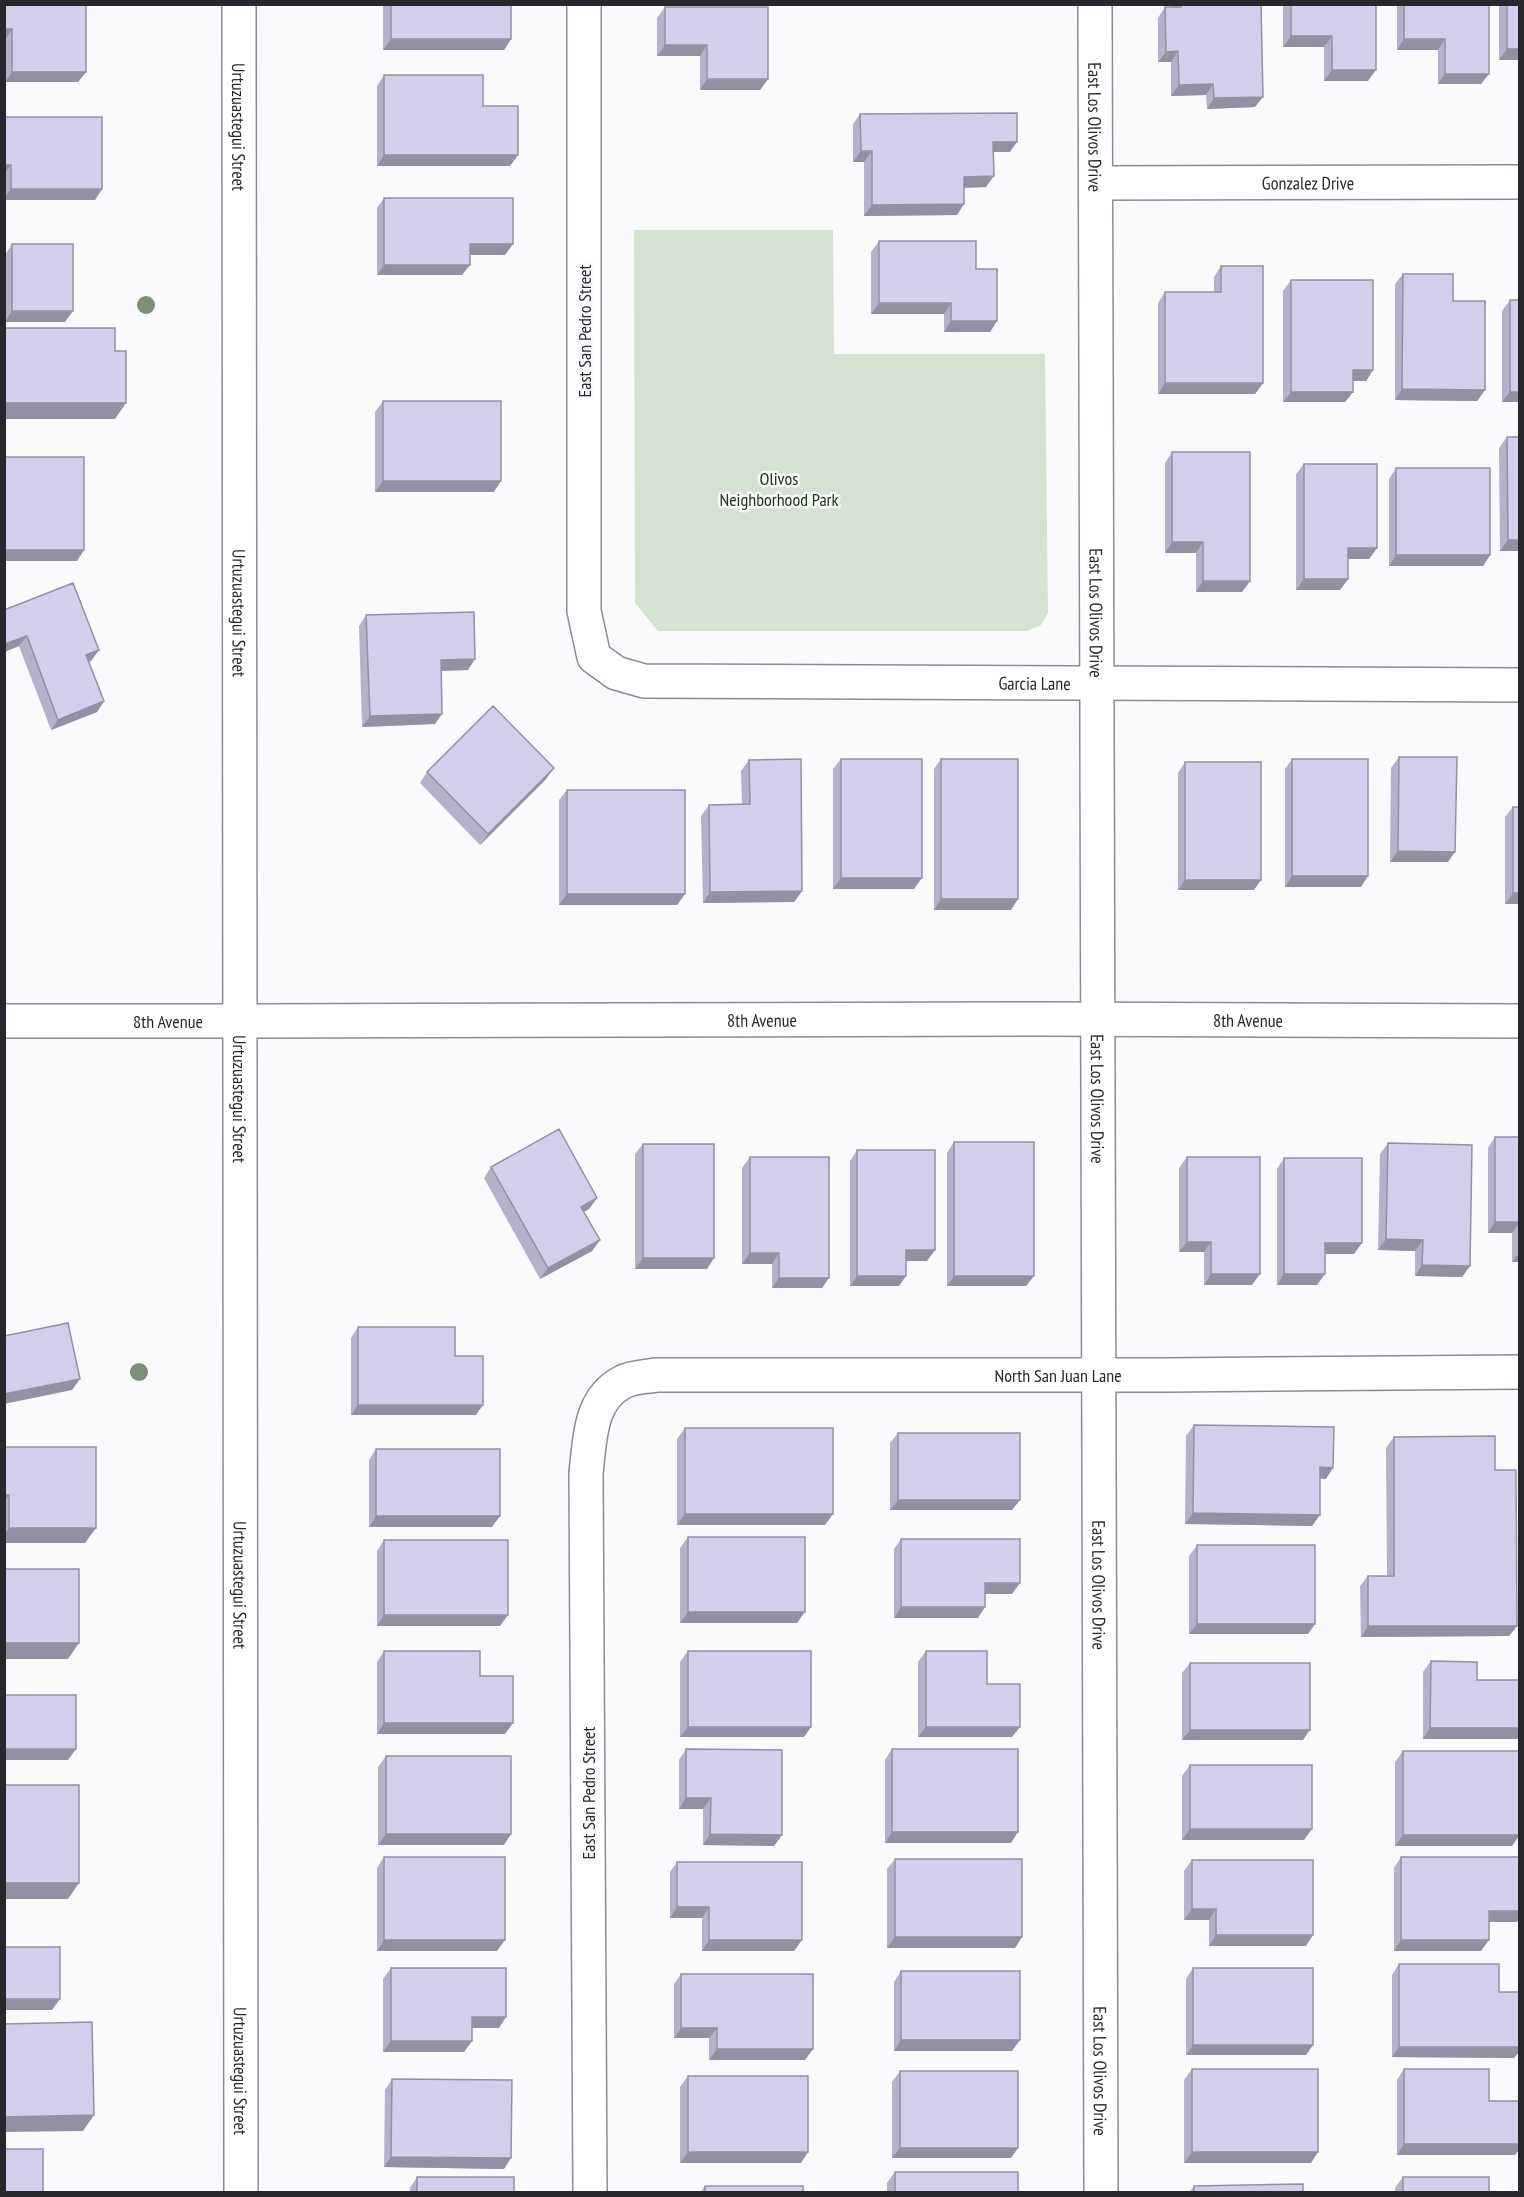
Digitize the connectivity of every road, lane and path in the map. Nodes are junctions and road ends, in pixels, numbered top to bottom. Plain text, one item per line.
1 (239, 4) edge
2 (584, 4) edge
3 (1095, 4) edge
4 (1520, 182) edge
5 (1096, 183) junction
6 (594, 657) joint
7 (1097, 684) junction
8 (1520, 685) edge
9 (1098, 1019) junction
10 (4, 1021) edge
11 (240, 1021) junction
12 (1520, 1021) edge
13 (1520, 1372) edge
14 (1099, 1375) junction
15 (605, 1397) joint
16 (241, 2193) edge
17 (590, 2193) edge
18 (1101, 2193) edge

1 - 11 street, Urtuzuastegui Street
2 - 6 street, East San Pedro Street
3 - 5 street, East Los Olivos Drive
4 - 5 street, Gonzalez Drive
5 - 7 street, East Los Olivos Drive
6 - 7 street, Garcia Lane
7 - 8 street, Garcia Lane
7 - 9 street, East Los Olivos Drive
9 - 11 street, 8th Avenue
9 - 12 street, 8th Avenue
9 - 14 street, East Los Olivos Drive
10 - 11 street, 8th Avenue
11 - 16 street, Urtuzuastegui Street
13 - 14 street, North San Juan Lane
14 - 15 street, North San Juan Lane
14 - 18 street, East Los Olivos Drive
15 - 17 street, East San Pedro Street

